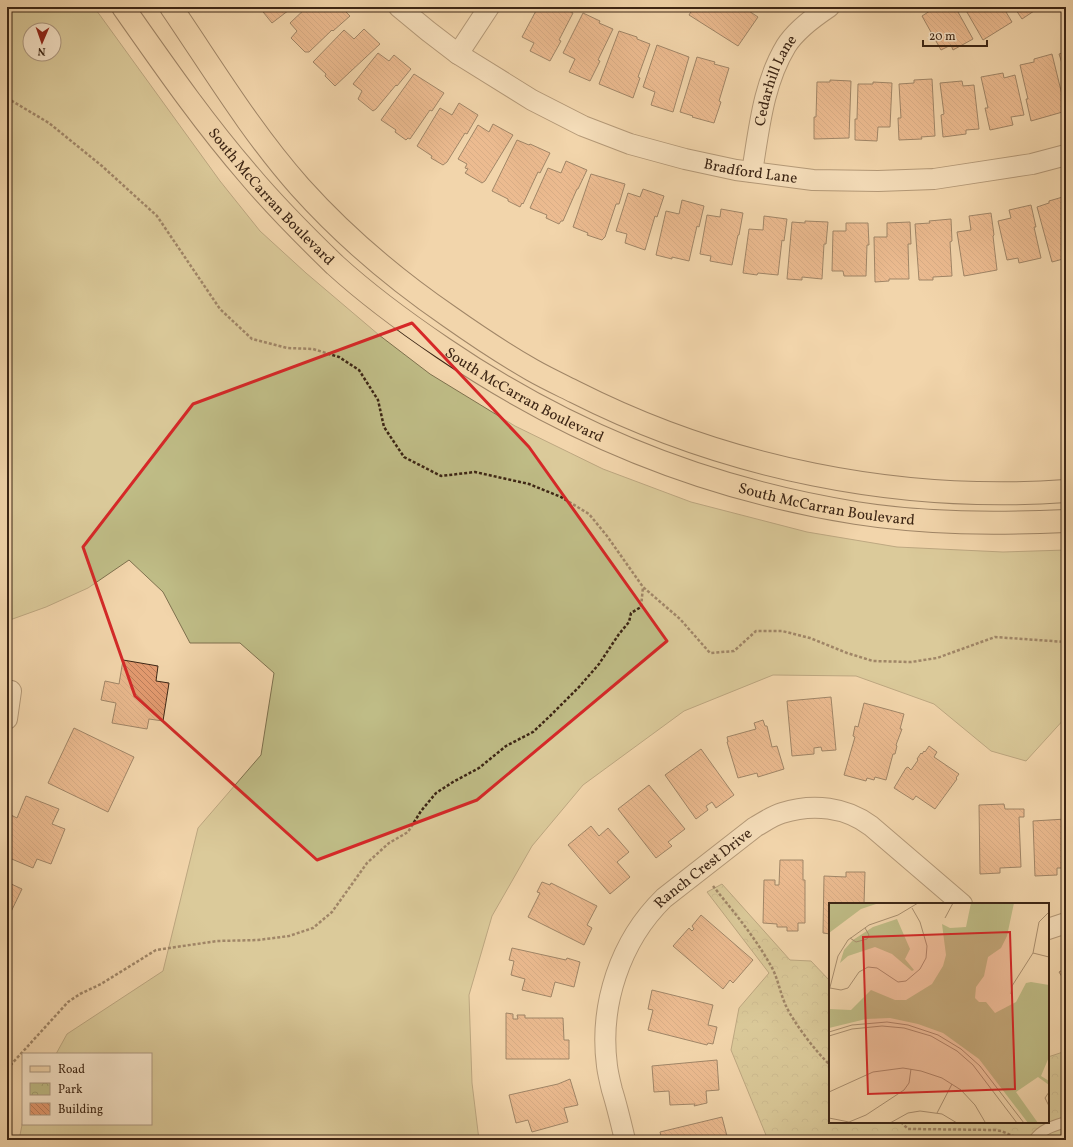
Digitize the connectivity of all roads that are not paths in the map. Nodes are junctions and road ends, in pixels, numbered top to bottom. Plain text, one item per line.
1 (123, 7) edge
2 (171, 7) edge
3 (398, 7) edge
4 (489, 7) edge
5 (829, 7) edge
6 (458, 54) junction
7 (1066, 155) edge
8 (752, 172) junction
9 (1066, 491) edge
10 (1066, 521) edge
11 (11, 691) dead end
12 (7, 719) edge
13 (961, 903) edge
14 (1066, 924) edge
15 (1049, 929) edge
16 (1066, 1122) edge
17 (625, 1140) edge
18 (1034, 1140) edge

1 - 10 main road, South McCarran Boulevard
2 - 9 main road, South McCarran Boulevard
3 - 6 street, Bradford Lane
4 - 6 street
5 - 8 street, Cedarhill Lane
6 - 8 street, Bradford Lane
7 - 8 street, Bradford Lane
11 - 12 street
13 - 17 street, Ranch Crest Drive
14 - 15 street
16 - 18 lane

